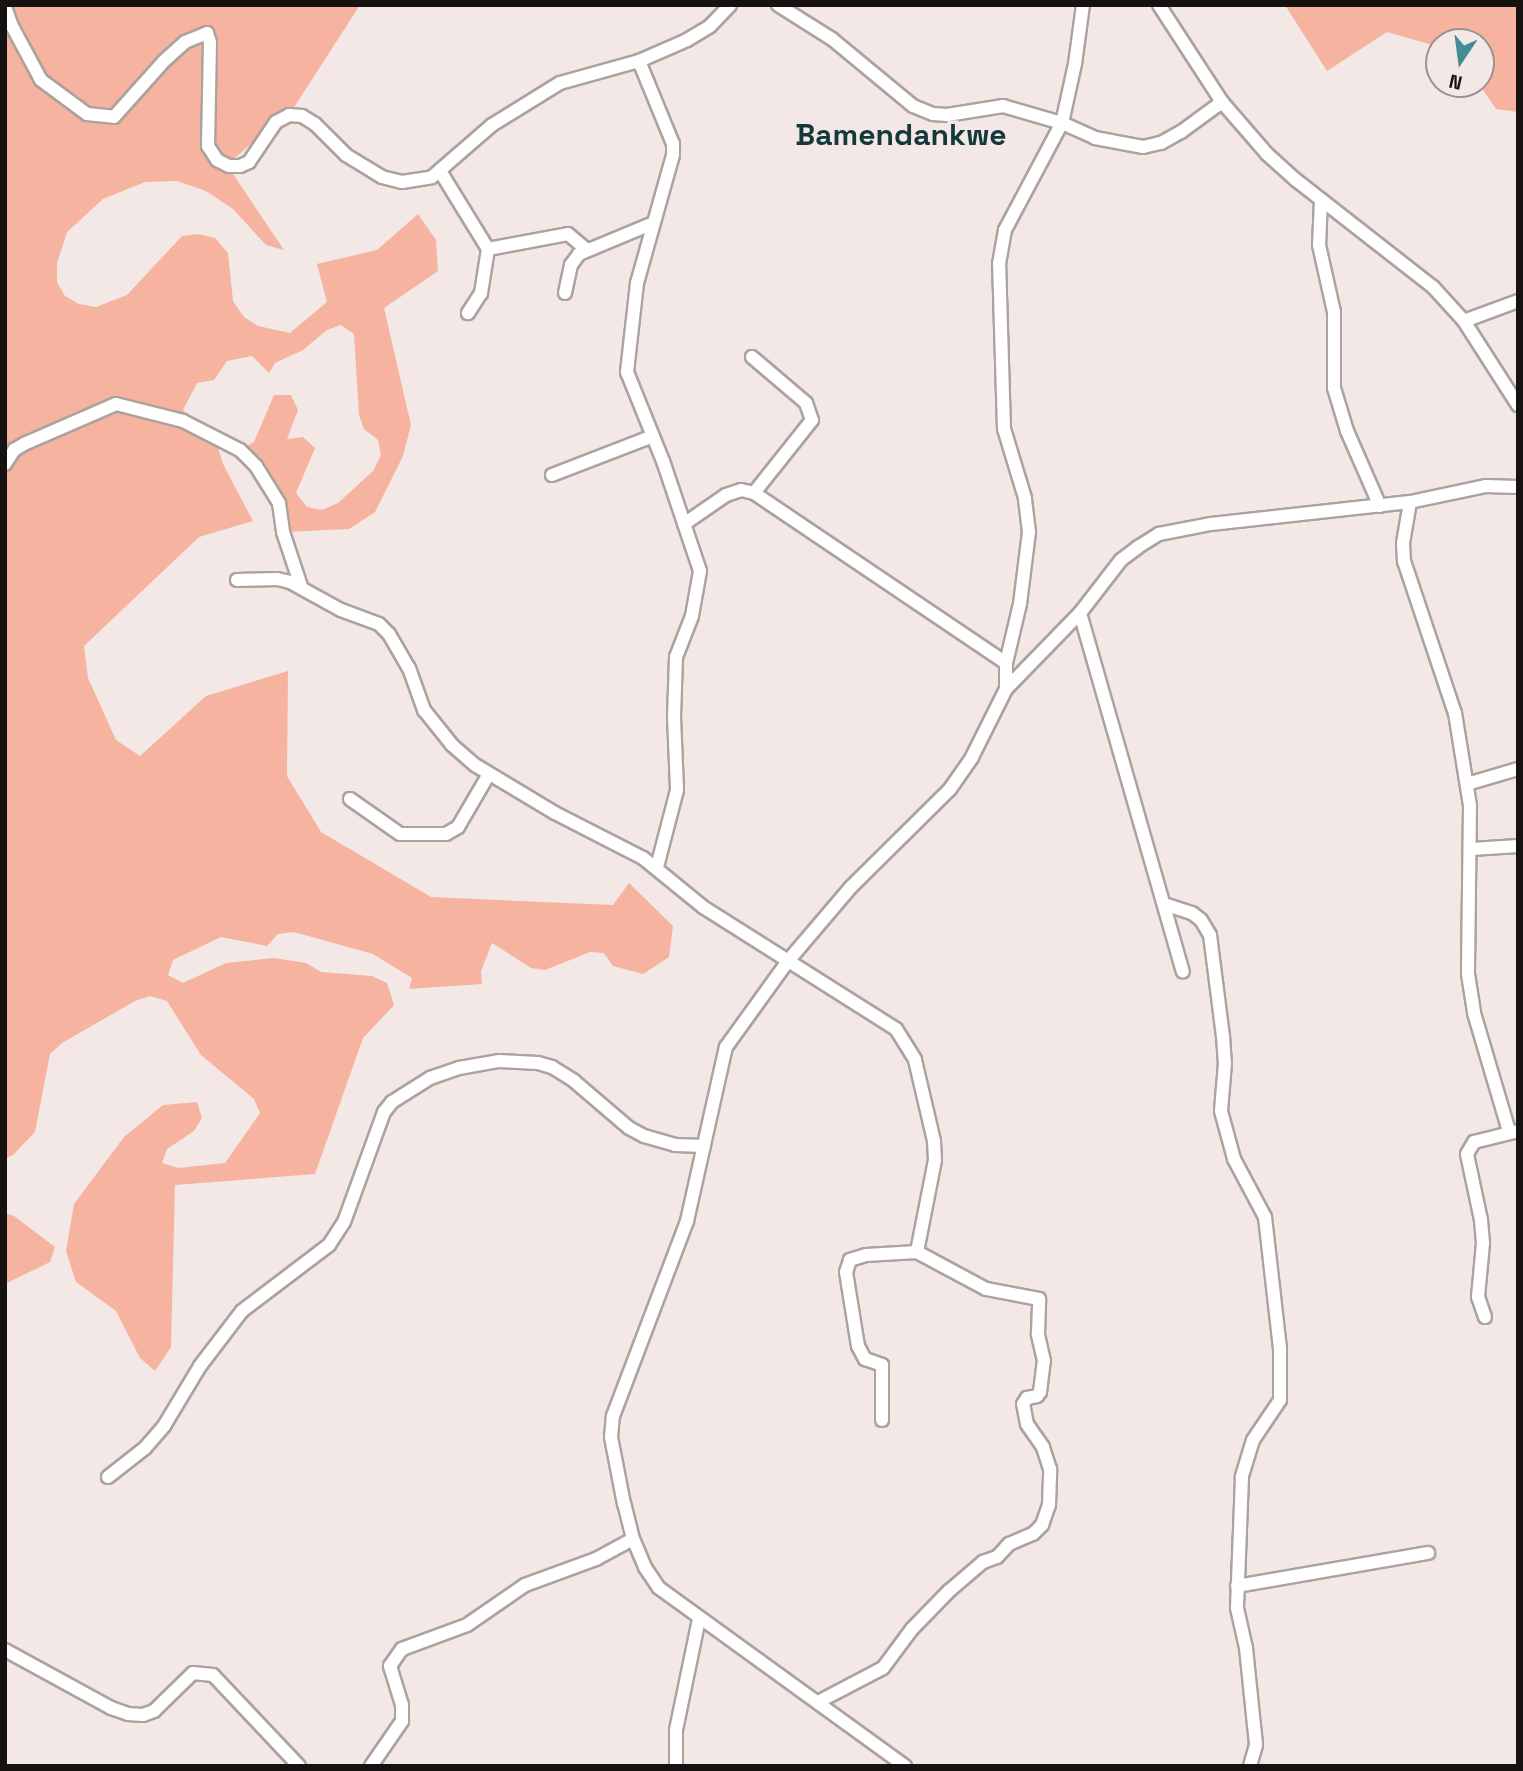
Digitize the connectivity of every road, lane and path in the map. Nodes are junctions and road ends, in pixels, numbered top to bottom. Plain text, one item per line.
1 (730, 5) edge
2 (778, 5) edge
3 (1083, 5) edge
4 (1159, 5) edge
5 (5, 7) edge
6 (639, 61) junction
7 (1222, 102) junction
8 (1062, 123) junction
9 (440, 171) junction
10 (1321, 200) junction
11 (651, 224) junction
12 (488, 250) junction
13 (587, 250) junction
14 (565, 293) dead end
15 (1518, 302) edge
16 (468, 313) dead end
17 (1464, 321) junction
18 (752, 357) dead end
19 (1518, 405) edge
20 (653, 436) junction
21 (5, 464) edge
22 (552, 475) dead end
23 (1518, 487) edge
24 (754, 493) junction
25 (1410, 502) junction
26 (1380, 506) junction
27 (684, 524) junction
28 (237, 580) dead end
29 (301, 586) junction
30 (1080, 613) junction
31 (1006, 663) junction
32 (1006, 689) junction
33 (1518, 769) edge
34 (489, 774) junction
35 (1467, 784) junction
36 (350, 799) dead end
37 (1518, 846) edge
38 (1472, 849) junction
39 (657, 867) junction
40 (1164, 904) junction
41 (788, 961) junction
42 (1183, 972) dead end
43 (1513, 1131) edge
44 (704, 1146) junction
45 (917, 1252) junction
46 (1485, 1317) dead end
47 (882, 1420) dead end
48 (108, 1477) dead end
49 (634, 1539) junction
50 (1429, 1553) dead end
51 (1237, 1586) junction
52 (699, 1619) junction
53 (5, 1650) edge
54 (818, 1702) junction
55 (299, 1766) edge
56 (371, 1766) edge
57 (676, 1766) edge
58 (905, 1766) edge
59 (1250, 1766) edge

1 - 6 street
2 - 8 street
3 - 8 street
4 - 7 street
5 - 9 street
6 - 9 street
6 - 11 street
7 - 8 street
7 - 10 street
8 - 31 street
9 - 12 street
10 - 17 street
10 - 26 street
11 - 13 street
11 - 20 street
12 - 13 street
12 - 16 street
13 - 14 street
15 - 17 street
17 - 19 street
18 - 24 street
20 - 22 street
20 - 27 street
21 - 29 street
23 - 25 street
24 - 27 street
24 - 31 street
25 - 26 street
25 - 35 street
26 - 30 street
27 - 39 street
28 - 29 street
29 - 34 street
30 - 32 street
30 - 40 street
31 - 32 street
32 - 41 street
33 - 35 street
34 - 36 street
34 - 39 street
35 - 38 street
37 - 38 street
38 - 43 street
39 - 41 street
40 - 42 street
40 - 51 street
41 - 44 street
41 - 45 street
43 - 46 street
44 - 48 street
44 - 49 street
45 - 47 street
45 - 54 street
49 - 52 street
49 - 56 street
50 - 51 street
51 - 59 street
52 - 54 street
52 - 57 street
53 - 55 street
54 - 58 street

